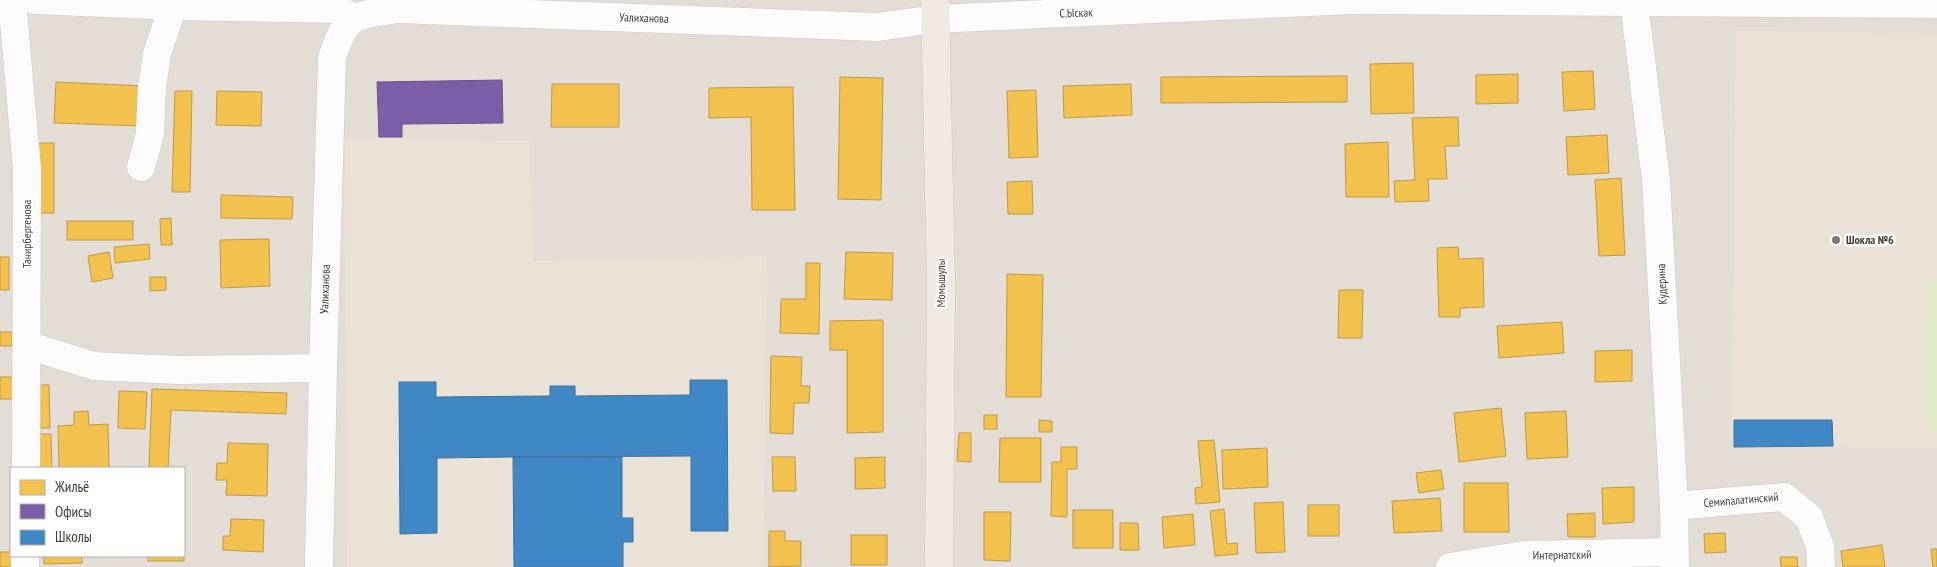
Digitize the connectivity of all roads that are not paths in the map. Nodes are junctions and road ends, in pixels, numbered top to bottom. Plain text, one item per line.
1 (12, 0) edge
2 (35, 0) edge
3 (1634, 2) junction
4 (1937, 4) edge
5 (173, 6) junction
6 (934, 9) edge
7 (353, 17) junction
8 (142, 167) dead end
9 (27, 345) junction
10 (322, 368) junction
11 (26, 467) edge
12 (1674, 506) junction
13 (1674, 560) edge
14 (319, 567) edge
15 (939, 567) edge
16 (1450, 567) edge
17 (1821, 567) edge

1 - 9 street, Танирбергенова
2 - 5 street, Уалиханова
3 - 4 street, С.Ыскак
3 - 6 street, С.Ыскак
3 - 12 street, Кудерина
5 - 7 street, Уалиханова
5 - 8 street
6 - 7 street, Уалиханова
6 - 15 main road, Момышулы
7 - 10 street, Уалиханова
9 - 10 street
9 - 11 street, Танирбергенова
10 - 14 street, Уалиханова
12 - 13 street, Кудерина
12 - 17 street, Семипалатинский
13 - 16 street, Интернатский

